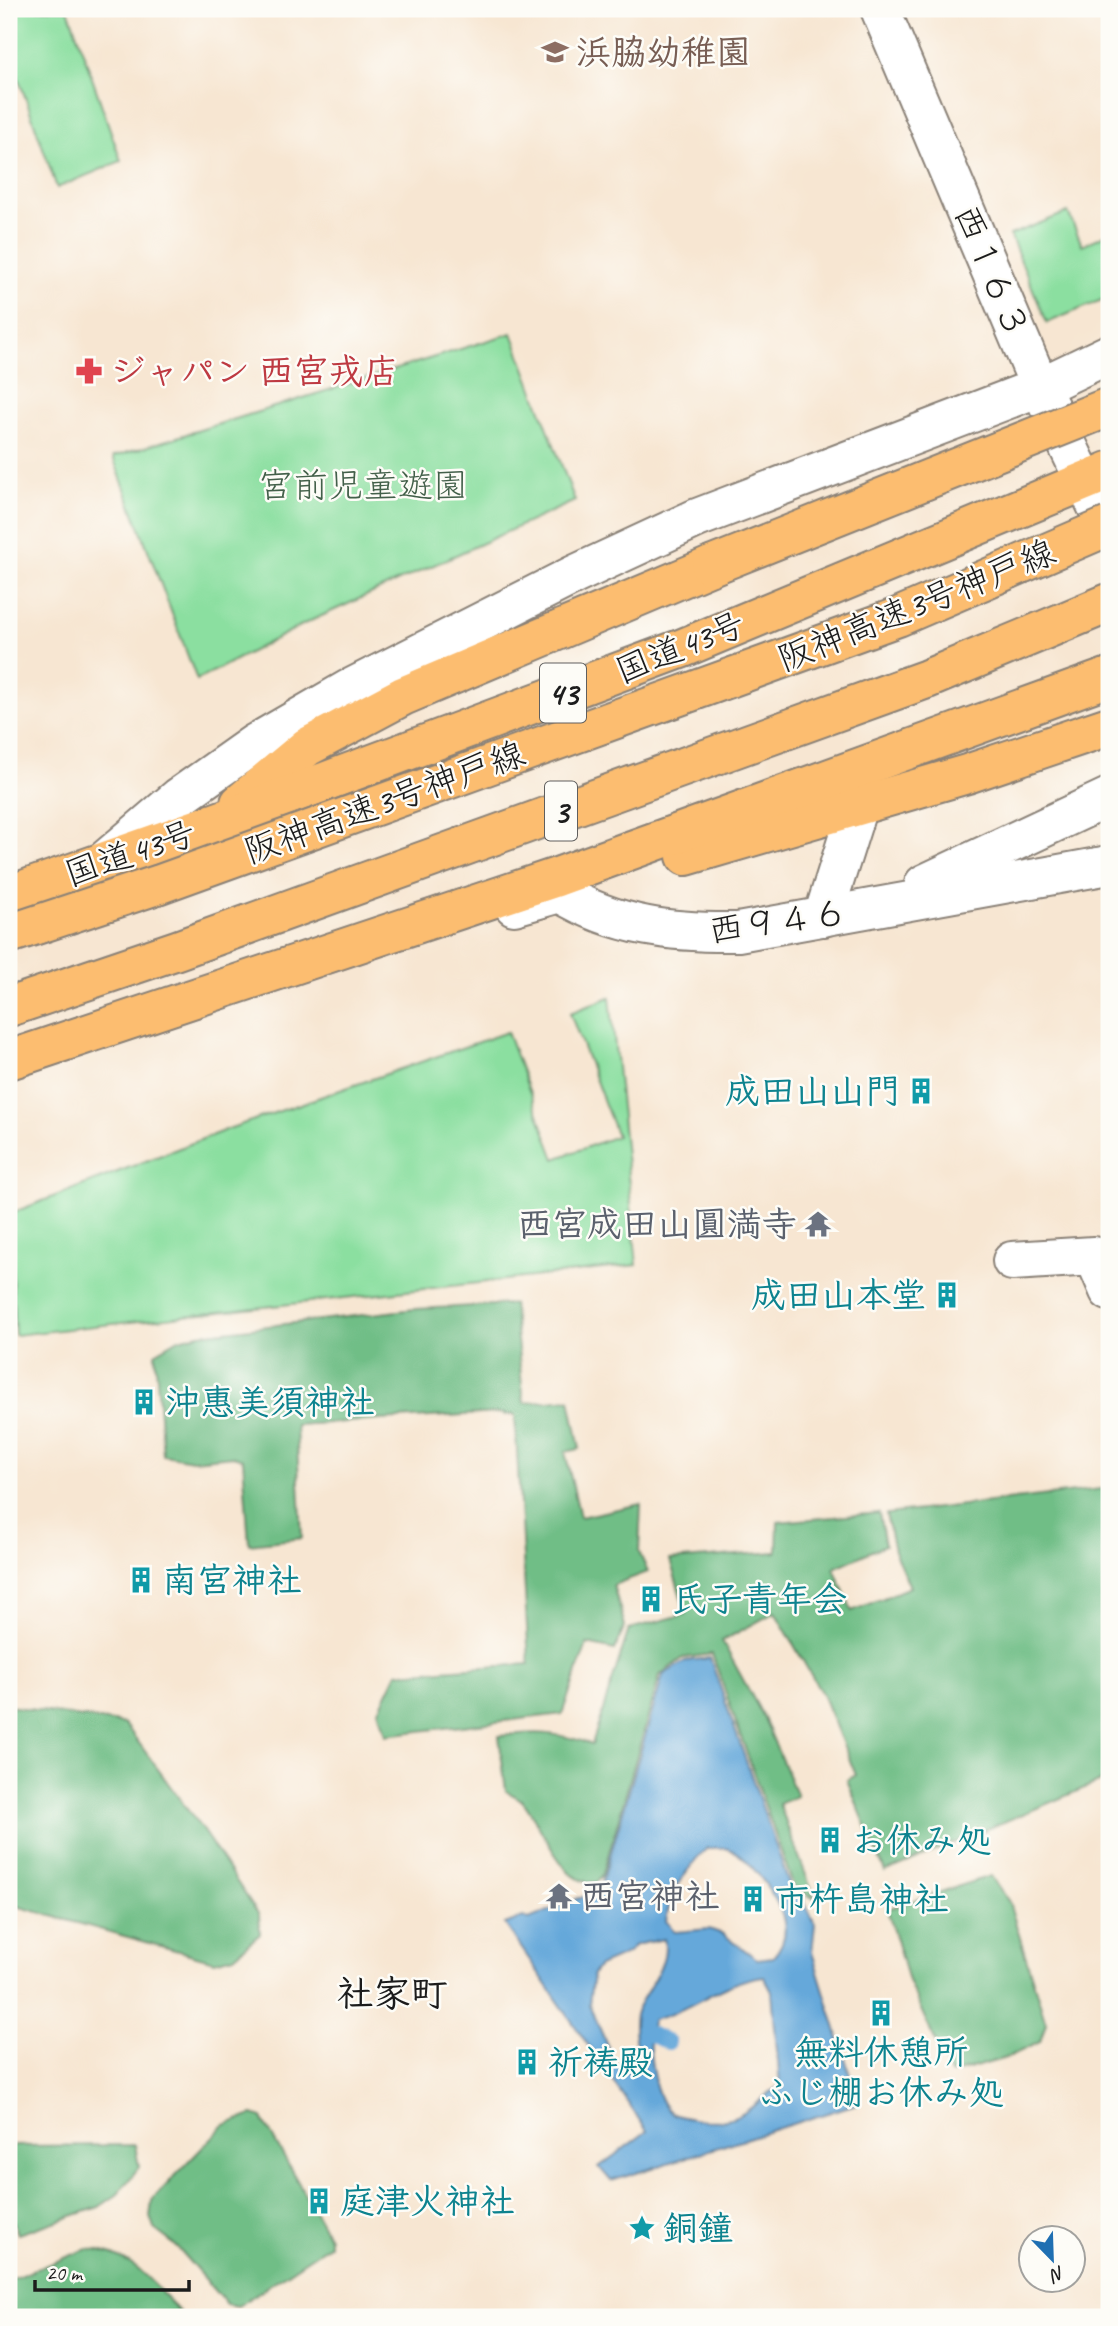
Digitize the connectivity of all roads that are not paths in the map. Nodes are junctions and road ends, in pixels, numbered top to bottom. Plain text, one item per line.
1 (880, 9) edge
2 (1109, 354) edge
3 (1040, 387) junction
4 (1109, 407) edge
5 (1097, 476) edge
6 (1109, 526) edge
7 (1109, 532) edge
8 (1109, 603) edge
9 (1109, 677) edge
10 (1108, 727) edge
11 (1109, 797) edge
12 (858, 806) junction
13 (217, 822) junction
14 (101, 863) junction
15 (1109, 865) edge
16 (560, 894) junction
17 (9, 895) edge
18 (874, 907) junction
19 (823, 916) junction
20 (9, 934) edge
21 (292, 966) junction
22 (9, 1007) edge
23 (9, 1060) edge
24 (1012, 1261) dead end
25 (1109, 1292) edge

1 - 3 street, 西１６３
2 - 3 street
3 - 5 street, 西１６３
3 - 14 street
4 - 13 highway, bridge
5 - 7 street, 西１６３
5 - 13 highway, 国道43号 / 43
6 - 20 highway, 阪神高速3号神戸線 / 3, bridge
8 - 22 highway, 阪神高速3号神戸線 / 3
9 - 21 highway
10 - 12 highway
11 - 18 street
12 - 16 highway
12 - 19 street
13 - 14 highway, 国道43号 / 43
14 - 17 highway, 国道43号 / 43
15 - 18 street, 西９４６
16 - 19 street, 西９４６
16 - 21 street
18 - 19 street, 西９４６
21 - 23 highway
24 - 25 street

